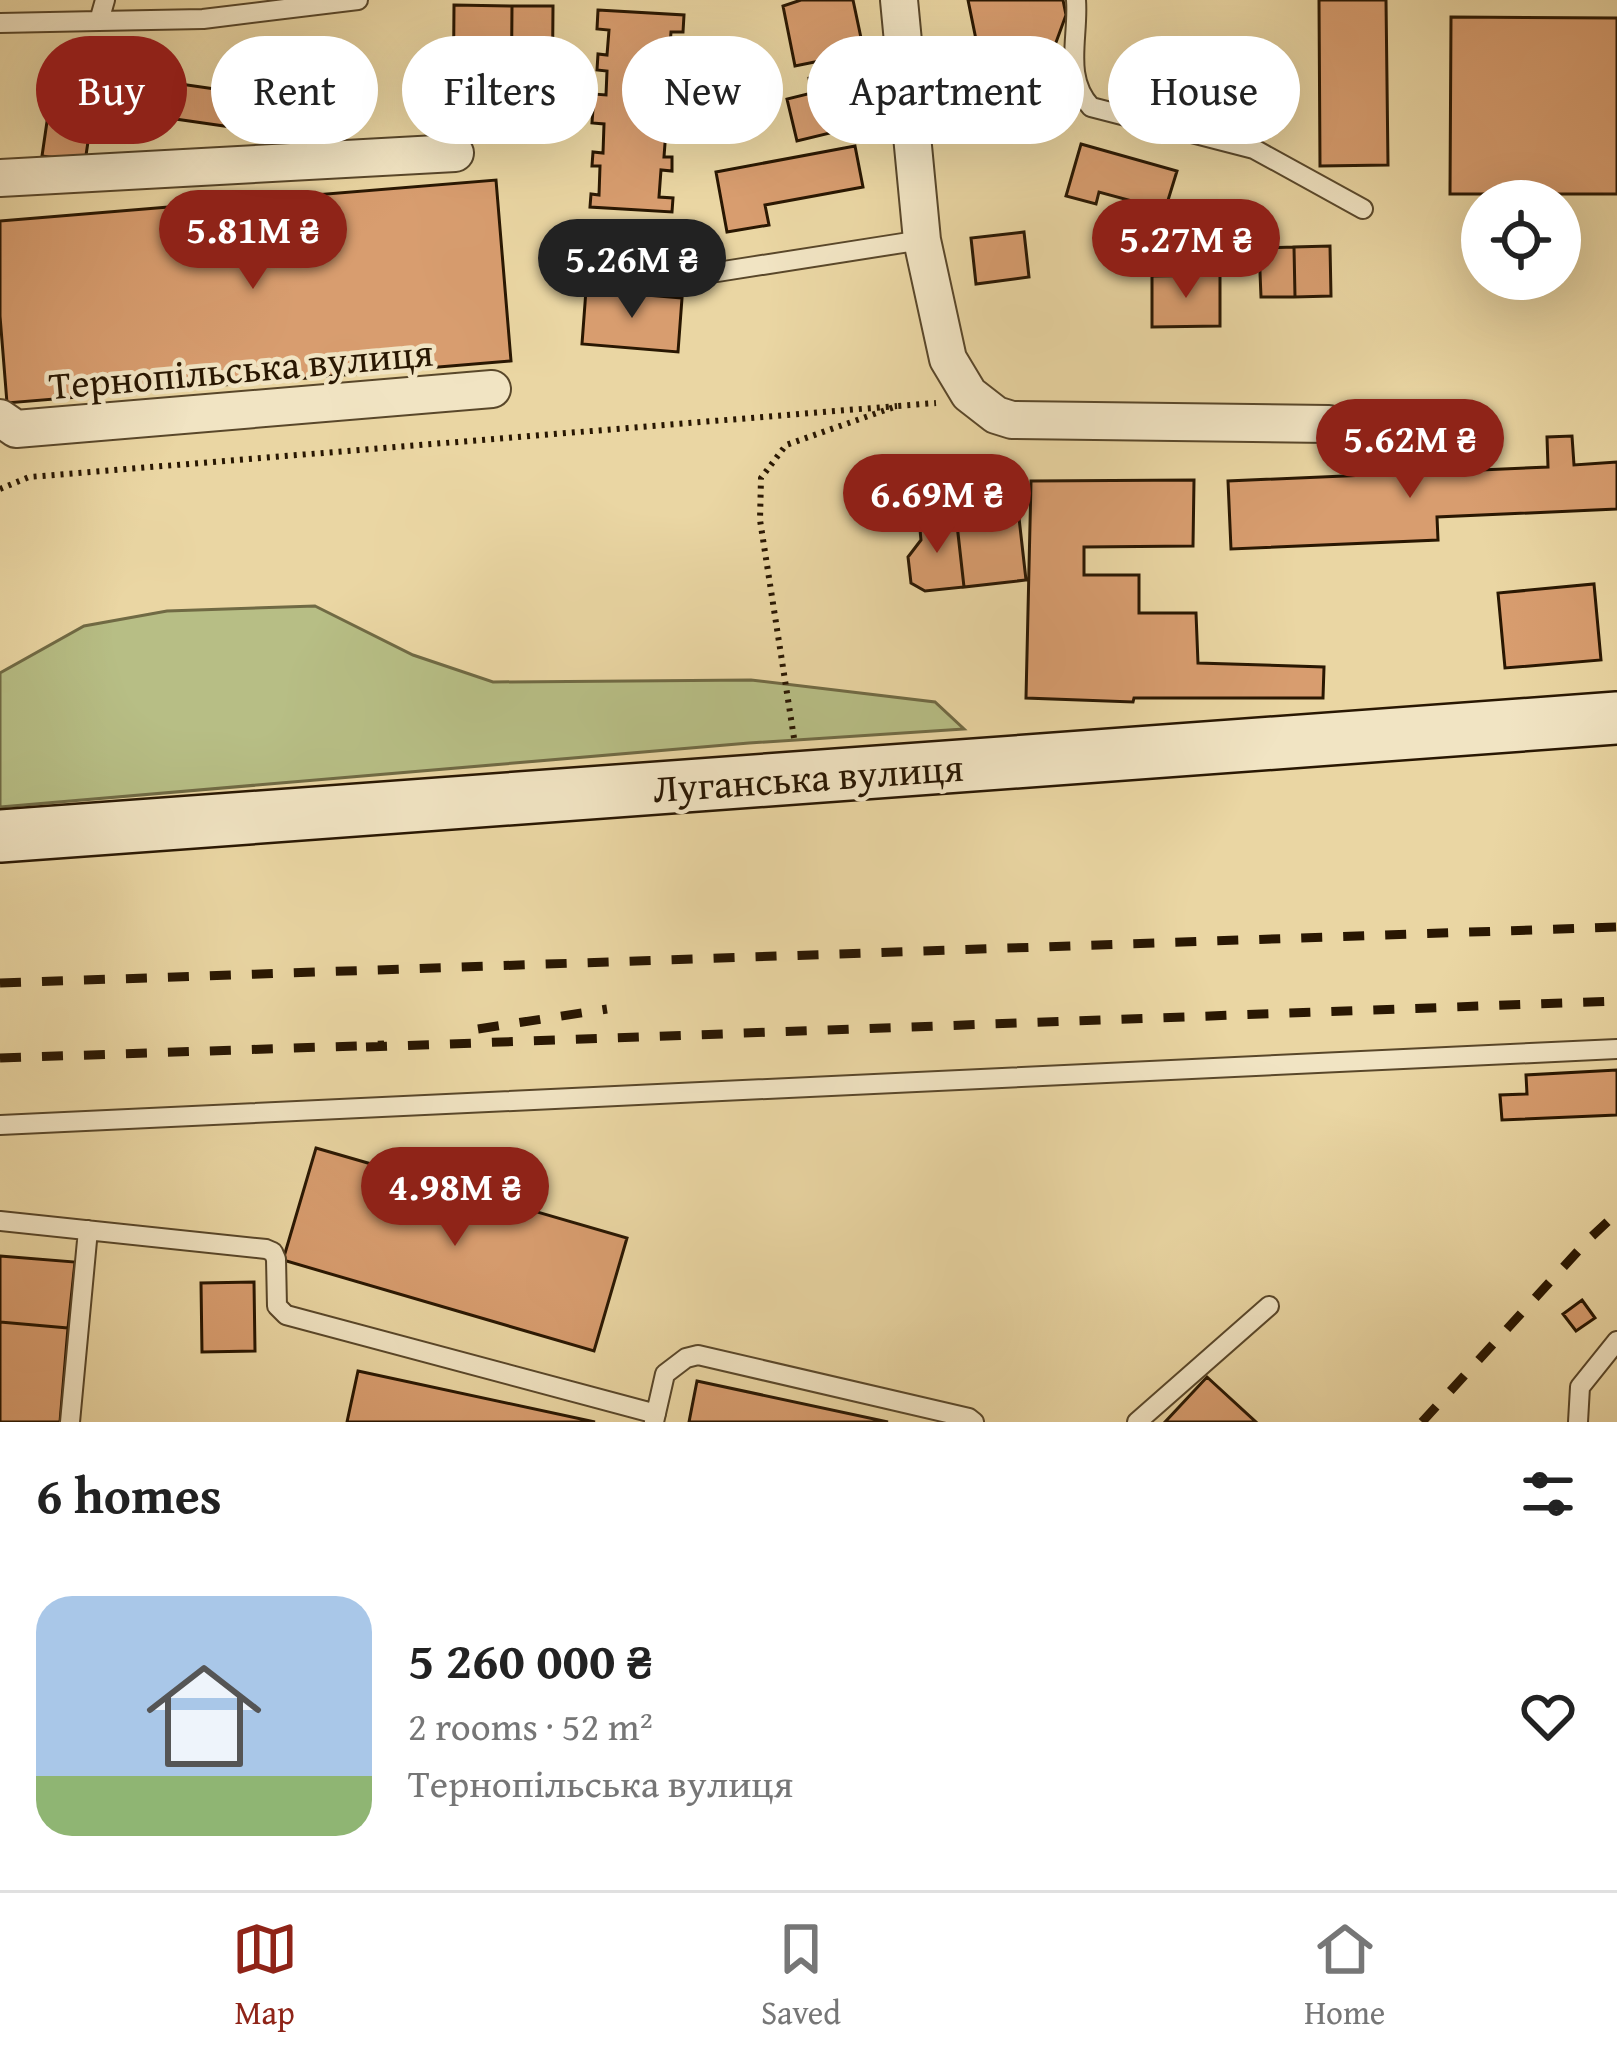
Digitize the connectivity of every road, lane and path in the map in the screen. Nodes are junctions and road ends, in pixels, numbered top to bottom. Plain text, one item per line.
1 (105, 0) edge
2 (358, 0) edge
3 (899, 0) edge
4 (1076, 0) edge
5 (99, 21) junction
6 (0, 23) edge
7 (455, 153) dead end
8 (0, 178) edge
9 (1364, 208) dead end
10 (922, 240) junction
11 (711, 273) dead end
12 (492, 389) dead end
13 (969, 394) junction
14 (897, 406) junction
15 (0, 418) edge
16 (1329, 424) dead end
17 (0, 489) edge
18 (1617, 718) edge
19 (797, 748) dead end
20 (0, 836) edge
21 (1617, 1049) edge
22 (0, 1125) edge
23 (0, 1221) edge
24 (88, 1230) junction
25 (1269, 1306) dead end
26 (1617, 1341) edge
27 (655, 1418) edge
28 (70, 1422) edge
29 (974, 1422) edge
30 (1137, 1422) edge
31 (1577, 1422) edge

1 - 5 lane
2 - 5 lane
3 - 10 street
4 - 9 lane
5 - 6 lane
7 - 8 street
10 - 11 lane
10 - 13 street
12 - 15 street, Тернопільська вулиця
13 - 14 path
13 - 16 street
14 - 17 path
14 - 19 path
18 - 20 main road, Луганська вулиця
21 - 22 lane
23 - 24 lane
24 - 27 lane
24 - 28 lane
25 - 30 lane
26 - 31 lane
27 - 29 lane

